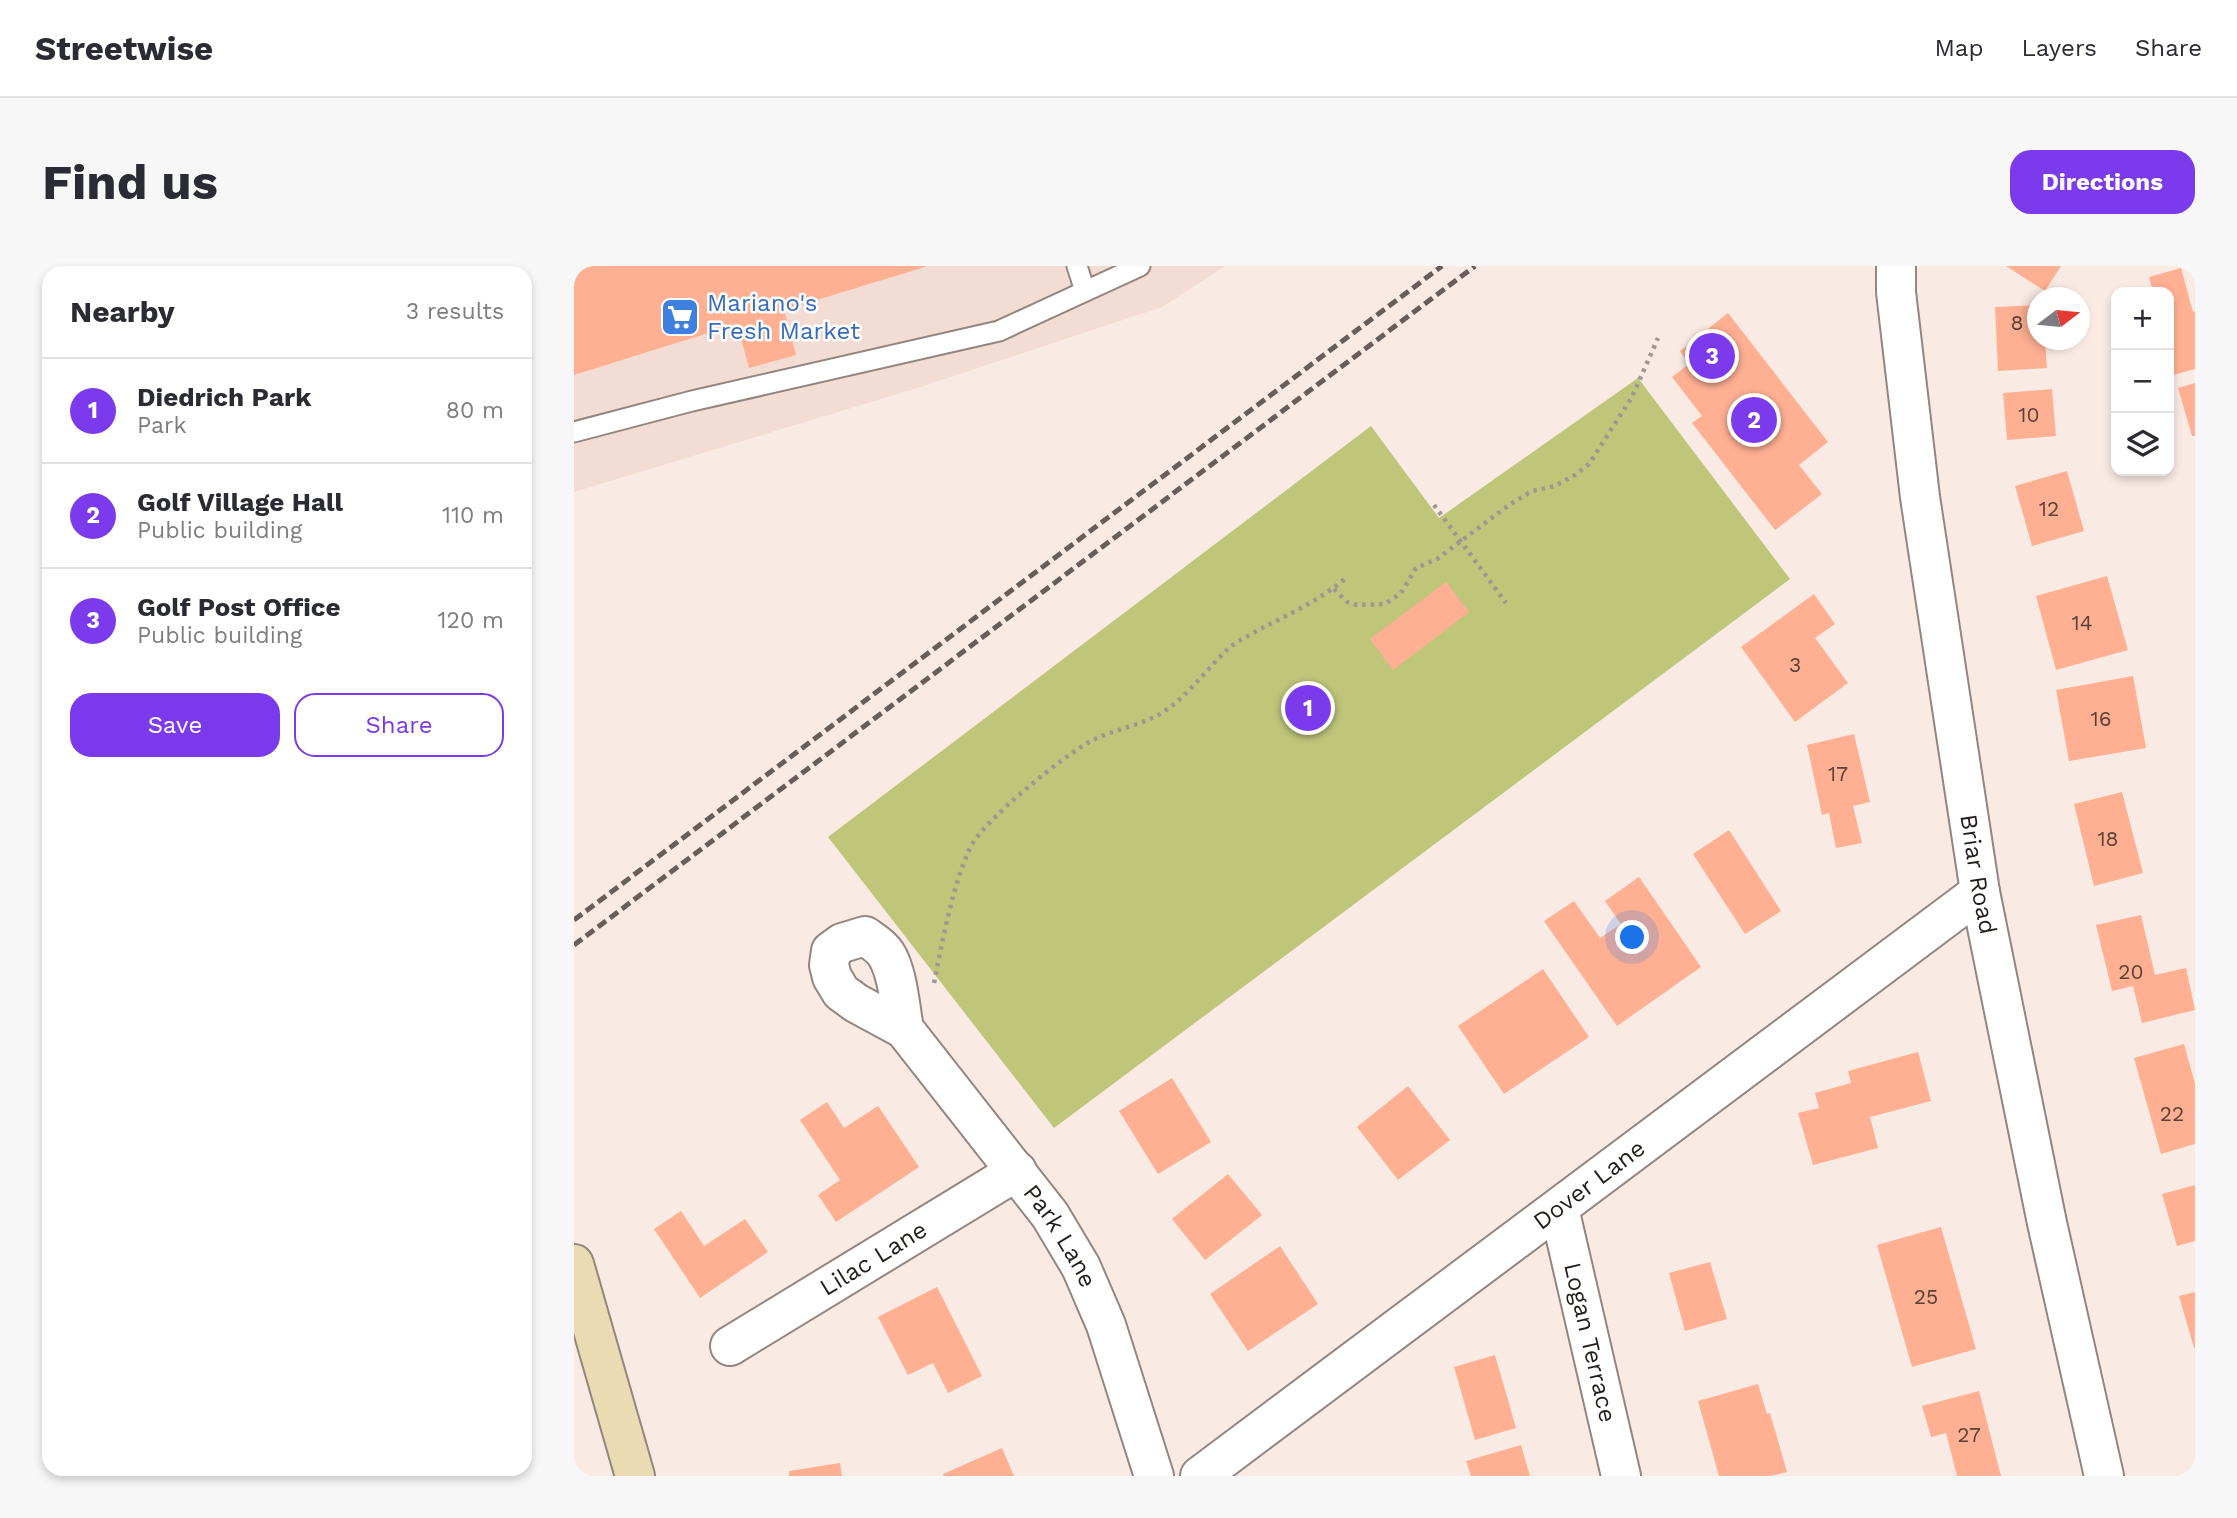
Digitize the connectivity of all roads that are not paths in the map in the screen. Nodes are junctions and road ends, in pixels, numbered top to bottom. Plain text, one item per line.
1 (1077, 266) edge
2 (1140, 266) edge
3 (1896, 266) edge
4 (1085, 292) junction
5 (574, 432) edge
6 (1980, 892) junction
7 (904, 1029) dead end
8 (1017, 1171) junction
9 (1559, 1209) junction
10 (574, 1264) edge
11 (730, 1346) dead end
12 (635, 1476) edge
13 (1154, 1476) edge
14 (1200, 1476) edge
15 (1621, 1476) edge
16 (2104, 1476) edge

1 - 4 lane
2 - 4 lane
3 - 6 street, Briar Road
4 - 5 lane
6 - 9 street, Dover Lane
6 - 16 street, Briar Road
7 - 8 street, Park Lane
8 - 11 street, Lilac Lane
8 - 13 street, Park Lane
9 - 14 street, Dover Lane
9 - 15 street, Logan Terrace
10 - 12 main road

